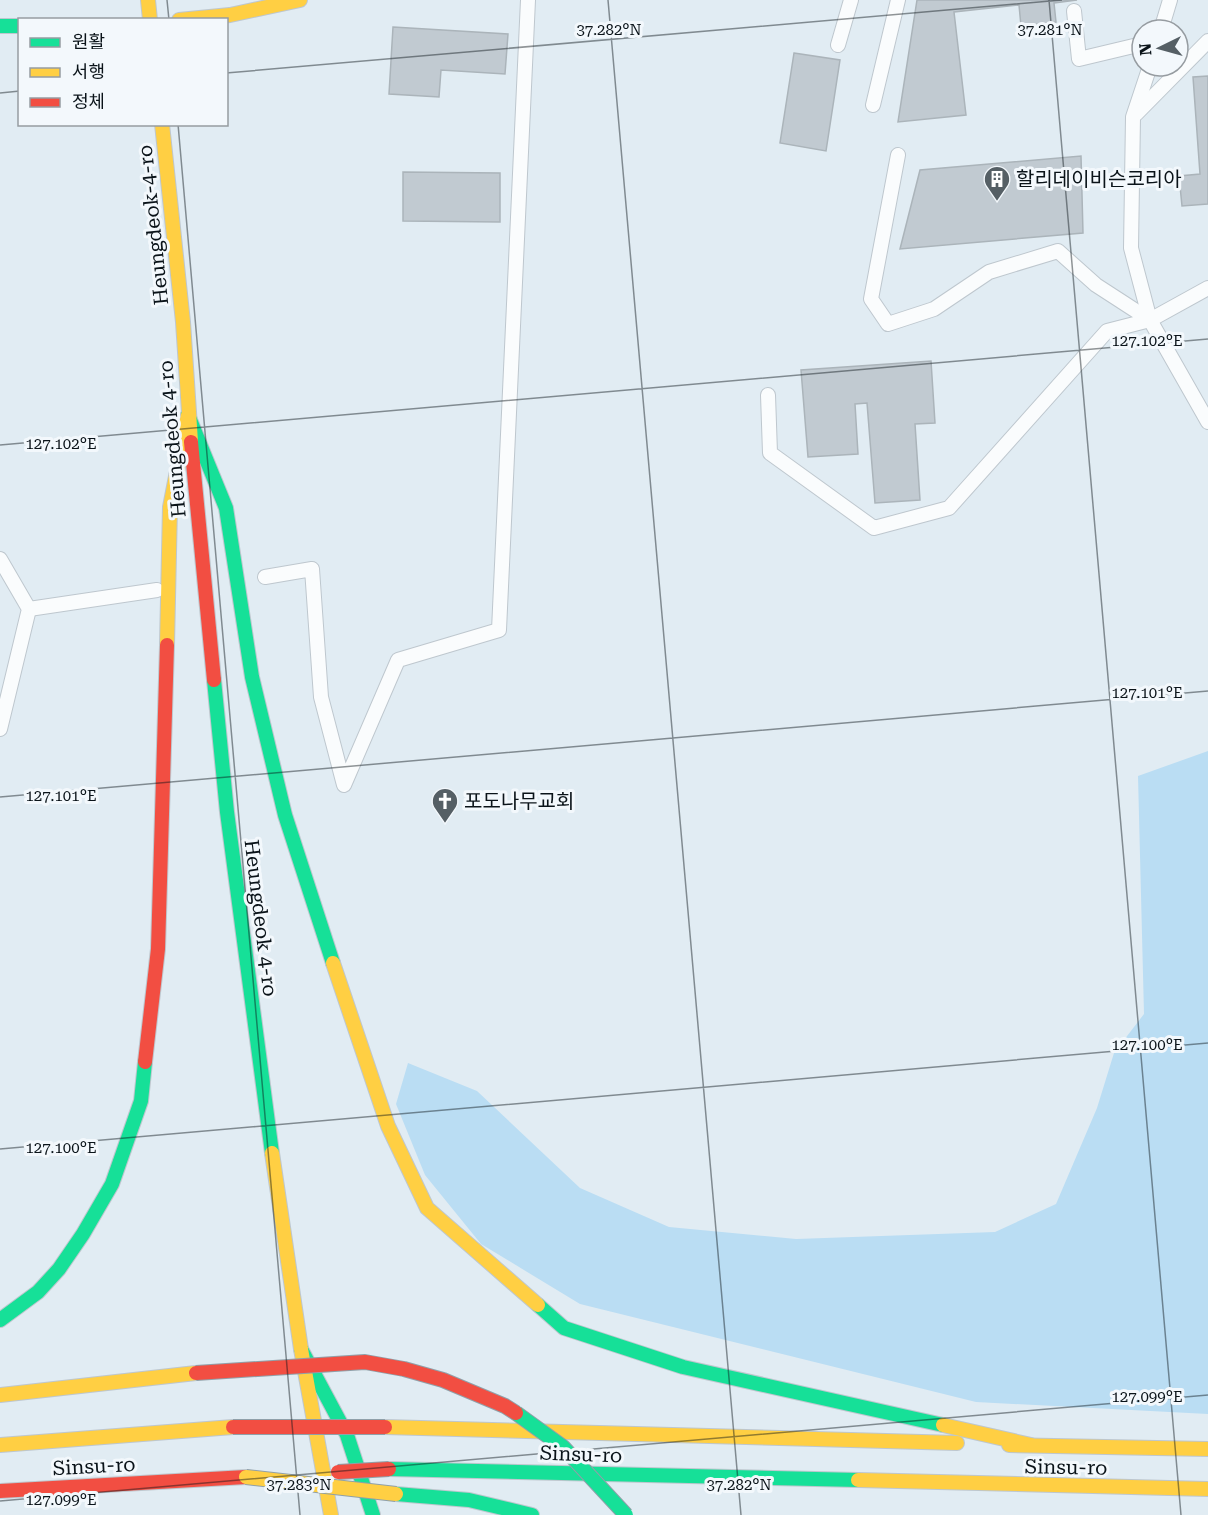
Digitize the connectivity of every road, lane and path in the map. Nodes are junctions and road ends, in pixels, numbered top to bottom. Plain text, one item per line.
1 (148, 0) edge
2 (300, 0) edge
3 (528, 0) edge
4 (851, 0) edge
5 (898, 0) edge
6 (1170, 0) edge
7 (1074, 11) dead end
8 (150, 18) edge
9 (200, 18) edge
10 (1165, 18) edge
11 (0, 26) edge
12 (18, 26) edge
13 (1208, 41) edge
14 (837, 45) dead end
15 (1130, 47) edge
16 (1146, 78) edge
17 (873, 105) dead end
18 (1133, 117) junction
19 (162, 126) edge
20 (898, 155) dead end
21 (1208, 288) edge
22 (1150, 320) junction
23 (183, 322) joint
24 (768, 395) dead end
25 (188, 416) junction
26 (1208, 422) edge
27 (0, 559) edge
28 (265, 577) dead end
29 (157, 590) dead end
30 (29, 609) junction
31 (0, 729) edge
32 (0, 1320) edge
33 (301, 1349) junction
34 (0, 1395) edge
35 (0, 1445) edge
36 (1031, 1445) junction
37 (1208, 1449) edge
38 (246, 1477) junction
39 (1208, 1489) edge
40 (0, 1491) edge
41 (331, 1515) edge
42 (373, 1515) edge
43 (532, 1515) edge
44 (626, 1515) edge

1 - 8 main road
2 - 9 main road
3 - 28 lane
4 - 14 lane
5 - 17 lane
6 - 10 lane
7 - 15 lane
11 - 12 main road
13 - 18 lane
16 - 18 lane
18 - 22 lane
19 - 23 main road, Heungdeok-4-ro
20 - 22 lane
21 - 22 lane
22 - 24 lane
22 - 26 lane
23 - 25 main road, Heungdeok 4-ro
25 - 32 main road
25 - 33 main road, Heungdeok 4-ro
25 - 36 main road
27 - 30 lane
29 - 30 lane
30 - 31 lane
33 - 41 main road, Heungdeok 4-ro
33 - 42 main road
34 - 44 main road, bridge
35 - 36 main road, Sinsu-ro, bridge
36 - 37 main road, Sinsu-ro
38 - 39 main road, Sinsu-ro, bridge
38 - 40 main road, Sinsu-ro
38 - 43 main road, bridge

